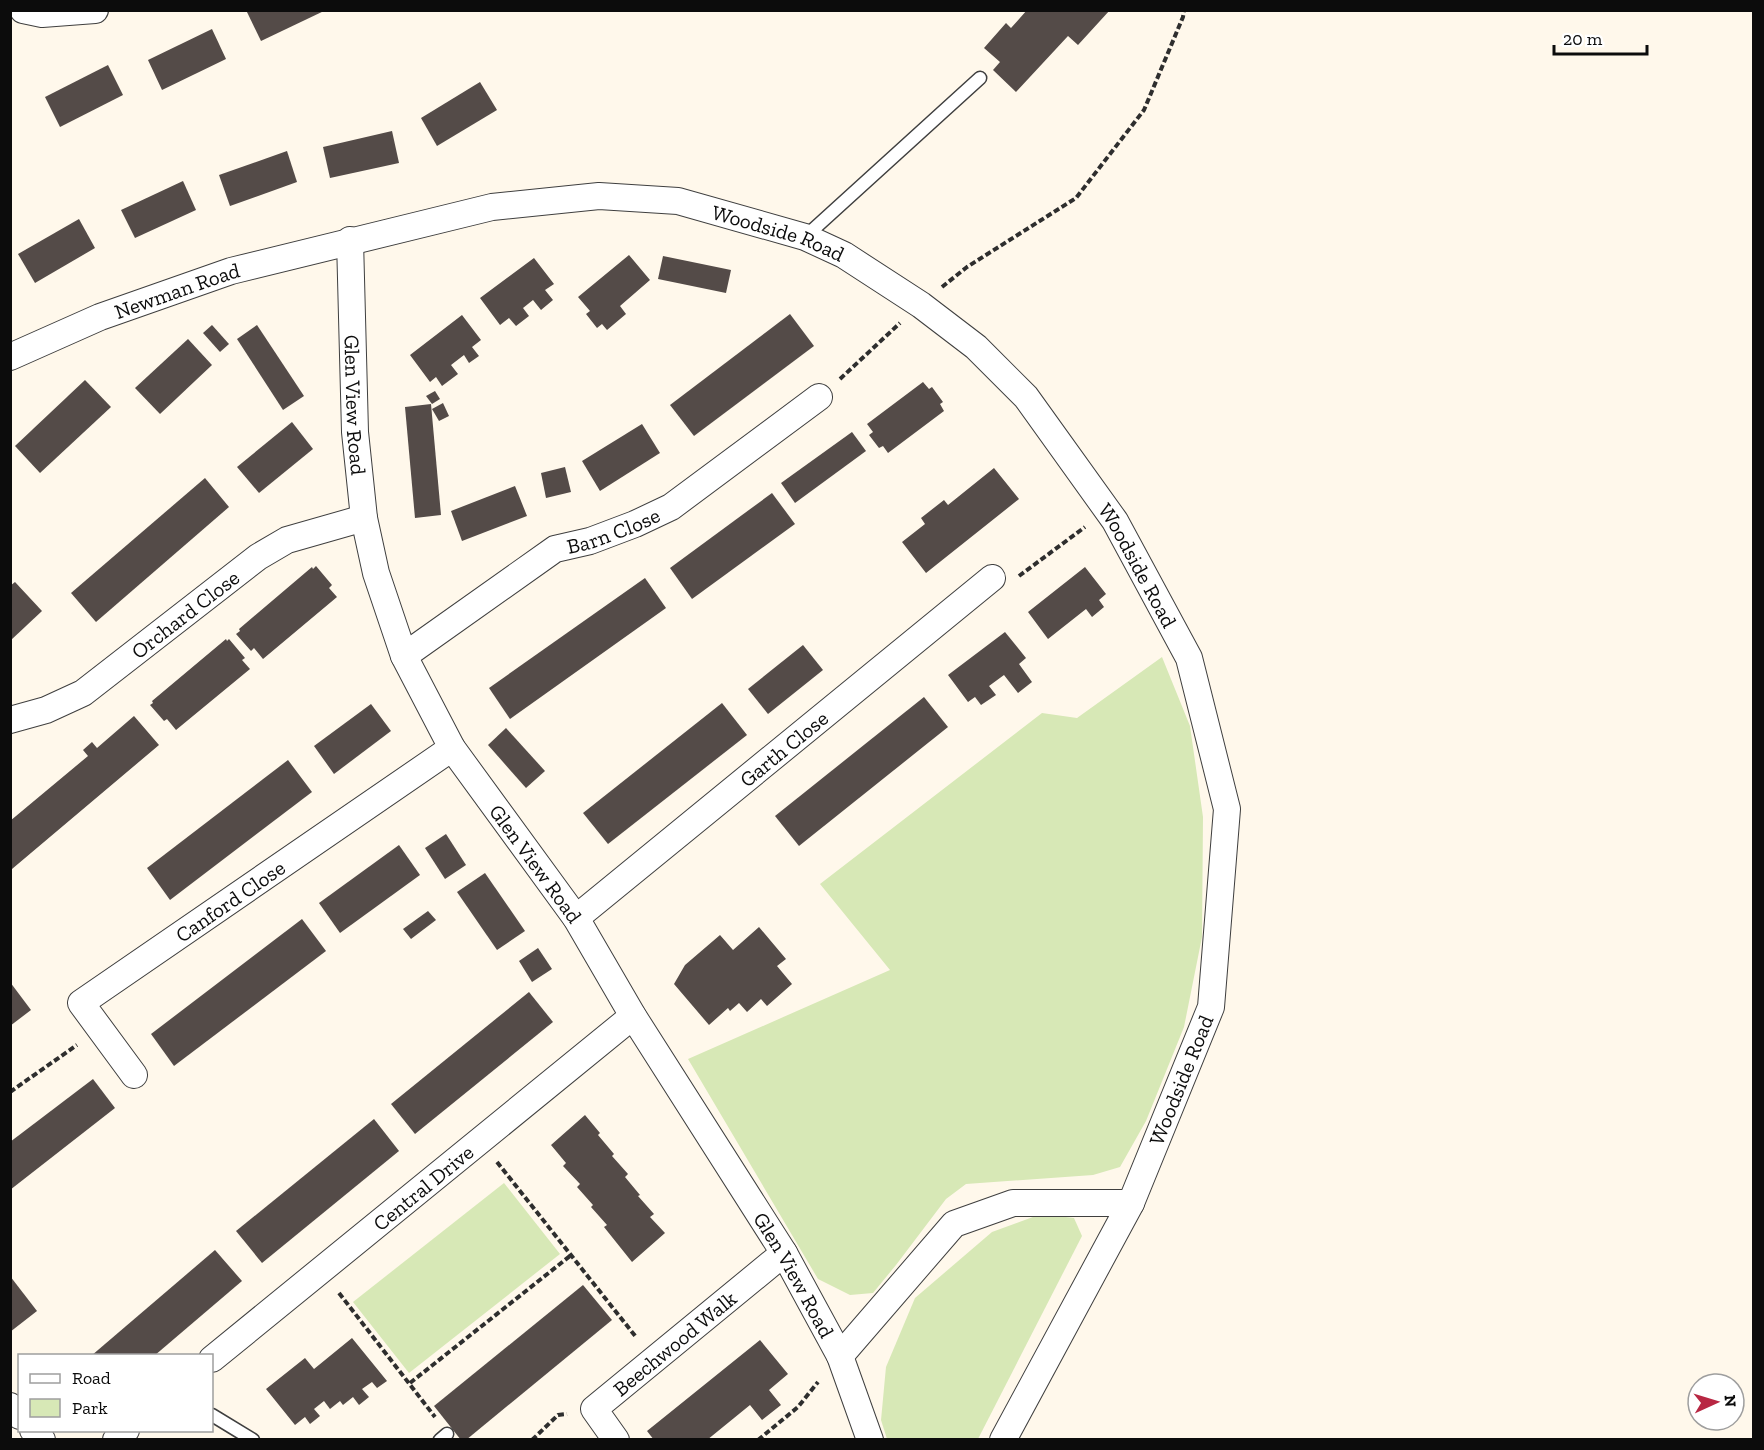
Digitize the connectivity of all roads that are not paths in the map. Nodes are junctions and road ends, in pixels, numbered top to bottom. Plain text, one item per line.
1 (22, 10) edge
2 (95, 10) edge
3 (980, 78) dead end
4 (805, 237) junction
5 (350, 240) junction
6 (10, 357) edge
7 (819, 397) road end
8 (364, 518) junction
9 (992, 578) road end
10 (404, 656) junction
11 (10, 720) edge
12 (452, 748) junction
13 (576, 918) junction
14 (633, 1016) junction
15 (134, 1075) dead end
16 (1131, 1203) junction
17 (784, 1253) junction
18 (840, 1356) junction
19 (213, 1358) edge
20 (213, 1416) edge
21 (253, 1440) edge
22 (616, 1440) edge
23 (870, 1440) edge
24 (1003, 1440) edge

1 - 2 street
3 - 4 lane
4 - 5 street, Woodside Road
4 - 16 street, Woodside Road
5 - 6 street, Newman Road
5 - 8 street, Glen View Road
7 - 10 street, Barn Close
8 - 10 street, Glen View Road
8 - 11 street, Orchard Close
9 - 13 street, Garth Close
10 - 12 street, Glen View Road
12 - 13 street, Glen View Road
12 - 15 street, Canford Close
13 - 14 street, Glen View Road
14 - 17 street, Glen View Road
14 - 19 street, Central Drive
16 - 18 street
16 - 24 street, Woodside Road
17 - 18 street, Glen View Road
17 - 22 street, Beechwood Walk
18 - 23 street, Glen View Road
20 - 21 lane

